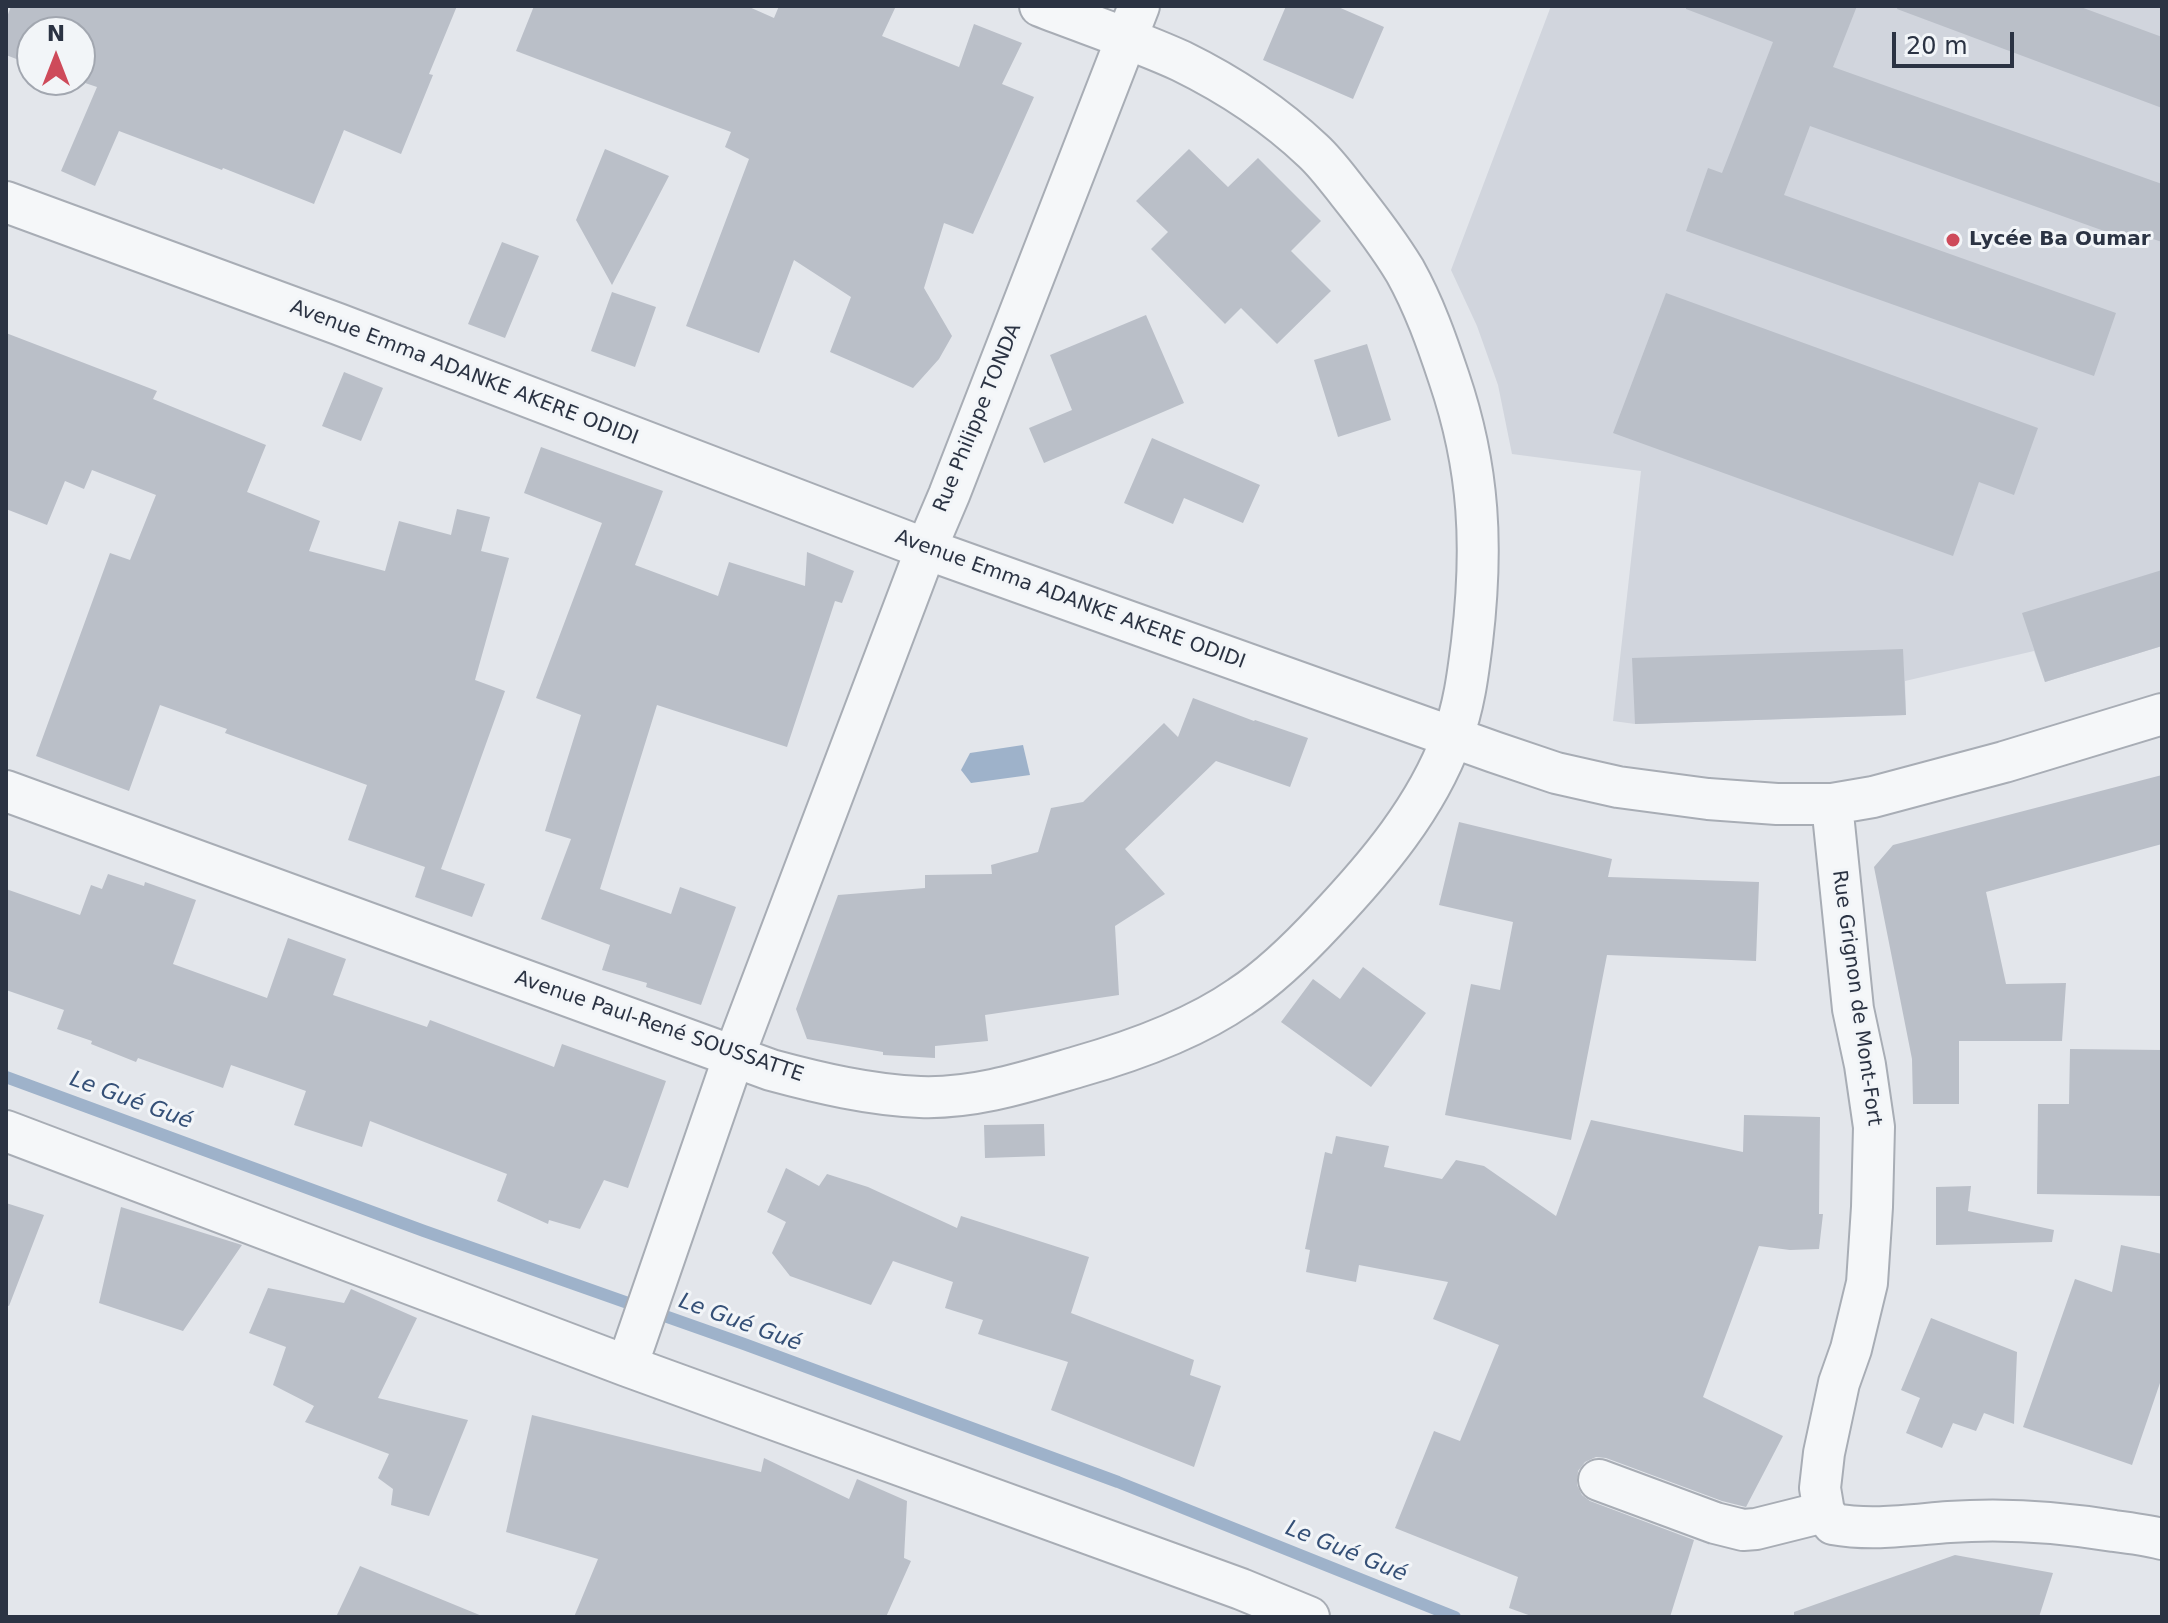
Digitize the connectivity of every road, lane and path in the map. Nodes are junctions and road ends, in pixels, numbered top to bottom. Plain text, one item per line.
1 (1040, 6) edge
2 (1132, 22) edge
3 (6, 202) edge
4 (926, 549) junction
5 (2162, 714) edge
6 (1453, 737) junction
7 (6, 791) edge
8 (1832, 804) junction
9 (734, 1056) junction
10 (6, 1131) edge
11 (632, 1350) junction
12 (1599, 1480) dead end
13 (1824, 1512) junction
14 (2162, 1539) edge
15 (1309, 1617) edge

1 - 2 street, Avenue Paul-René SOUSSATTE
2 - 4 street, Rue Philippe TONDA
2 - 6 street, Avenue Paul-René SOUSSATTE
3 - 4 street, Avenue Emma ADANKE AKERE ODIDI
4 - 6 street, Avenue Emma ADANKE AKERE ODIDI
4 - 9 street, Rue Philippe TONDA
5 - 8 street, Avenue Emma ADANKE AKERE ODIDI
6 - 8 street, Avenue Emma ADANKE AKERE ODIDI
6 - 9 street, Avenue Paul-René SOUSSATTE
7 - 9 street, Avenue Paul-René SOUSSATTE
8 - 13 street, Rue Grignon de Mont-Fort
9 - 11 street, Rue Philippe TONDA
10 - 11 street
11 - 15 street
12 - 13 street
13 - 14 street

